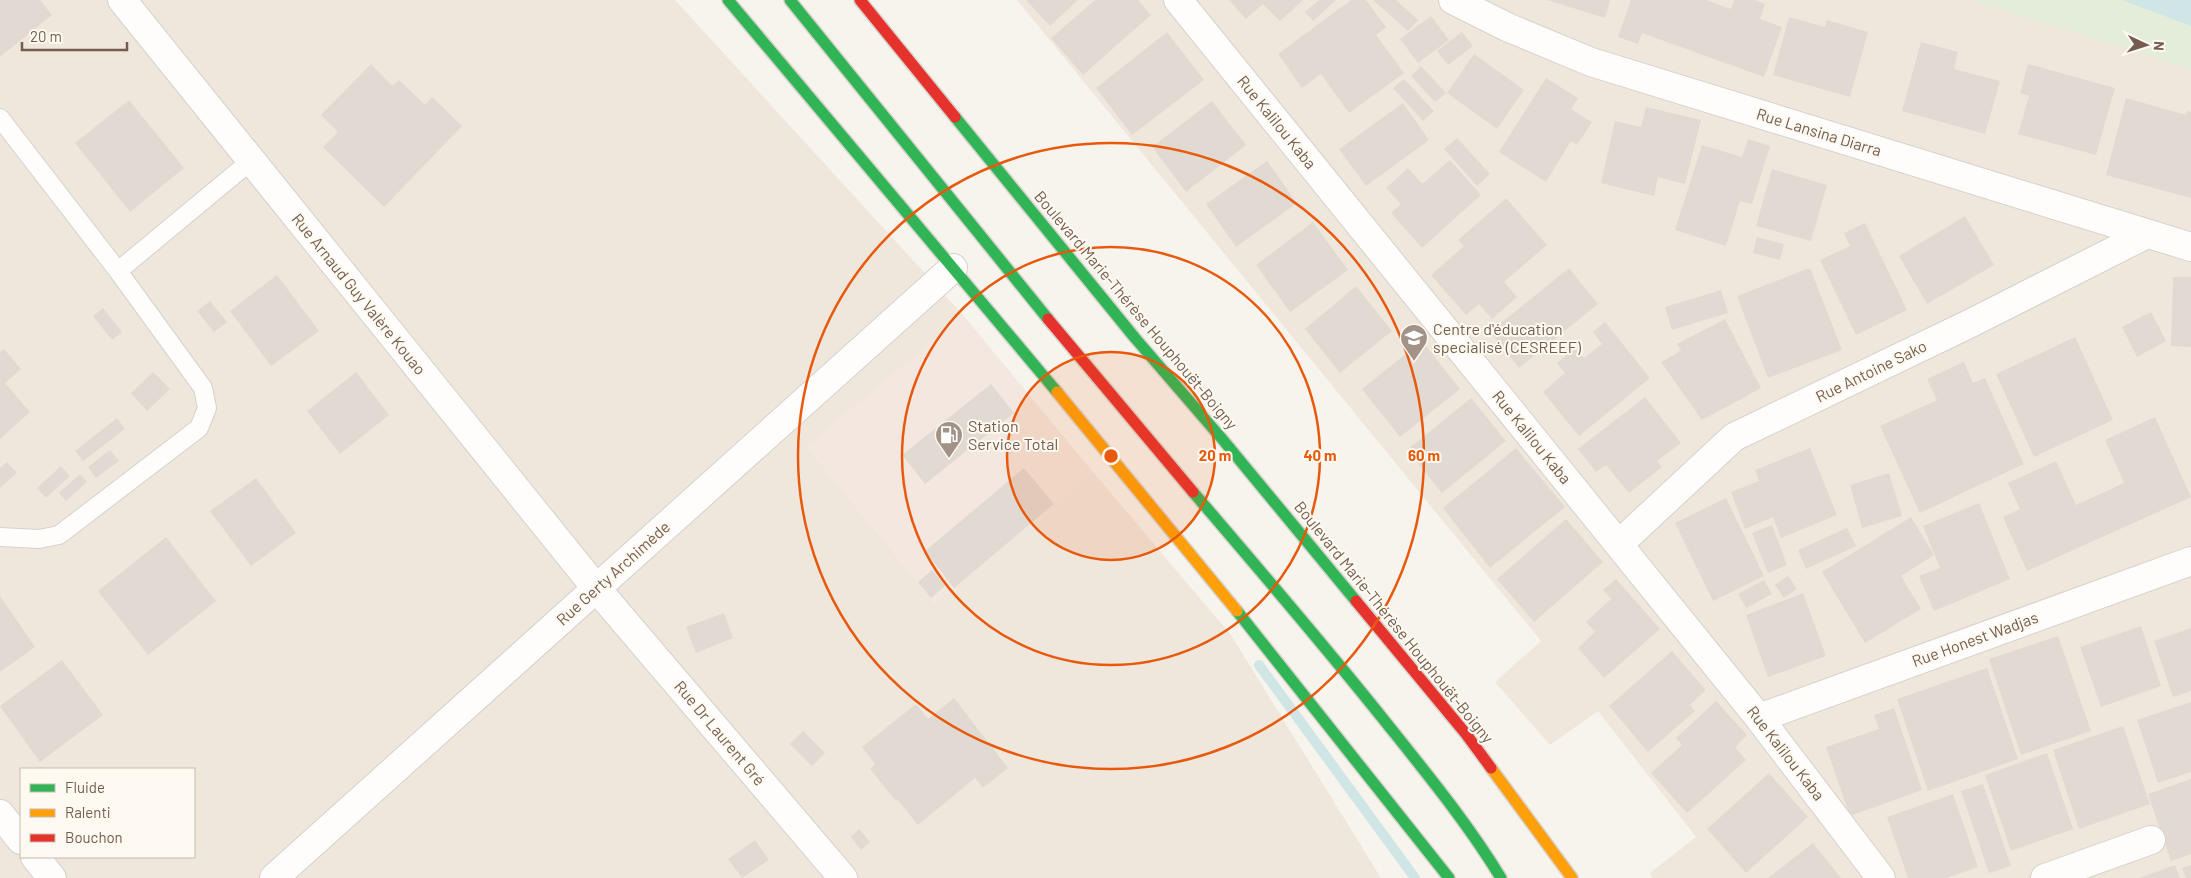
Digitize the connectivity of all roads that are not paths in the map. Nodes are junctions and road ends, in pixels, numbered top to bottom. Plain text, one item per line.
1 (122, 0) edge
2 (728, 0) edge
3 (790, 0) edge
4 (860, 0) edge
5 (1178, 0) edge
6 (1453, 0) edge
7 (0, 118) edge
8 (252, 160) junction
9 (2147, 234) junction
10 (2191, 247) edge
11 (953, 268) junction
12 (118, 271) junction
13 (0, 537) edge
14 (1619, 544) junction
15 (2191, 561) edge
16 (596, 588) junction
17 (1760, 718) junction
18 (0, 814) edge
19 (20, 839) edge
20 (2151, 840) dead end
21 (1482, 847) junction
22 (36, 858) edge
23 (1572, 877) edge
24 (52, 878) edge
25 (274, 878) edge
26 (843, 878) edge
27 (1449, 878) edge
28 (1490, 878) edge
29 (1501, 878) edge
30 (1881, 878) edge
31 (2045, 878) edge

1 - 8 street, Rue Arnaud Guy Valère Kouao
2 - 11 main road
3 - 21 main road
4 - 23 main road, Boulevard Marie-Thérèse Houphouët-Boigny
5 - 14 street, Rue Kalilou Kaba
6 - 9 street, Rue Lansina Diarra
7 - 12 lane
8 - 12 lane
8 - 16 street, Rue Arnaud Guy Valère Kouao
9 - 10 street, Rue Lansina Diarra
9 - 14 street, Rue Antoine Sako
11 - 16 street, Rue Gerty Archimède
11 - 27 main road
12 - 13 lane
14 - 17 street, Rue Kalilou Kaba
15 - 17 street, Rue Honest Wadjas
16 - 25 street, Rue Gerty Archimède
16 - 26 street, Rue Dr Laurent Gré
17 - 30 street, Rue Kalilou Kaba
18 - 19 street
20 - 31 street
21 - 28 street
21 - 29 main road
22 - 24 street

